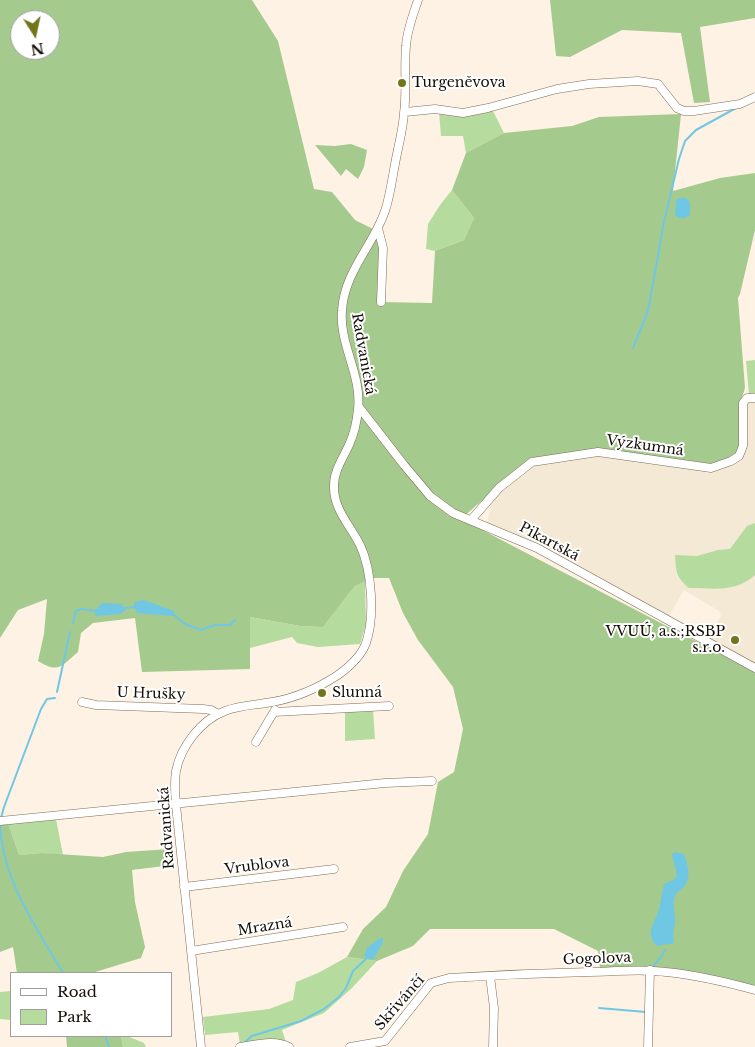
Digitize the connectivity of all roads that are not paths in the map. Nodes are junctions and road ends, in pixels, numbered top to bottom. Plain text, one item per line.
1 (418, 0) edge
2 (755, 97) edge
3 (404, 112) junction
4 (378, 228) junction
5 (381, 302) dead end
6 (755, 398) edge
7 (359, 407) junction
8 (471, 520) junction
9 (755, 668) edge
10 (279, 701) junction
11 (82, 702) dead end
12 (389, 706) dead end
13 (274, 712) junction
14 (218, 714) junction
15 (256, 742) dead end
16 (432, 781) dead end
17 (176, 805) junction
18 (0, 821) edge
19 (334, 869) dead end
20 (184, 887) junction
21 (343, 927) dead end
22 (191, 951) junction
23 (650, 970) junction
24 (490, 976) junction
25 (438, 980) joint
26 (755, 990) edge
27 (201, 1047) edge
28 (240, 1047) edge
29 (288, 1047) edge
30 (350, 1047) edge
31 (493, 1047) edge
32 (648, 1047) edge

1 - 3 street, Radvanická
2 - 3 street
3 - 4 street, Radvanická
4 - 5 street
4 - 7 street, Radvanická
6 - 8 street, Výzkumná
7 - 8 street, Pikartská
7 - 10 street, Radvanická
8 - 9 street, Pikartská
10 - 13 street
10 - 14 street, Radvanická
11 - 14 street, U Hrušky
12 - 13 street
13 - 15 street
14 - 17 street, Radvanická
16 - 17 street
17 - 18 street
17 - 20 street, Radvanická
19 - 20 street, Vrublova
20 - 22 street, Radvanická
21 - 22 street, Mrazná
22 - 27 street, Radvanická
23 - 24 street, Gogolova
23 - 26 street, Gogolova
23 - 32 street
24 - 25 street, Gogolova
24 - 31 street
25 - 30 street, Skřivánčí
28 - 29 street

